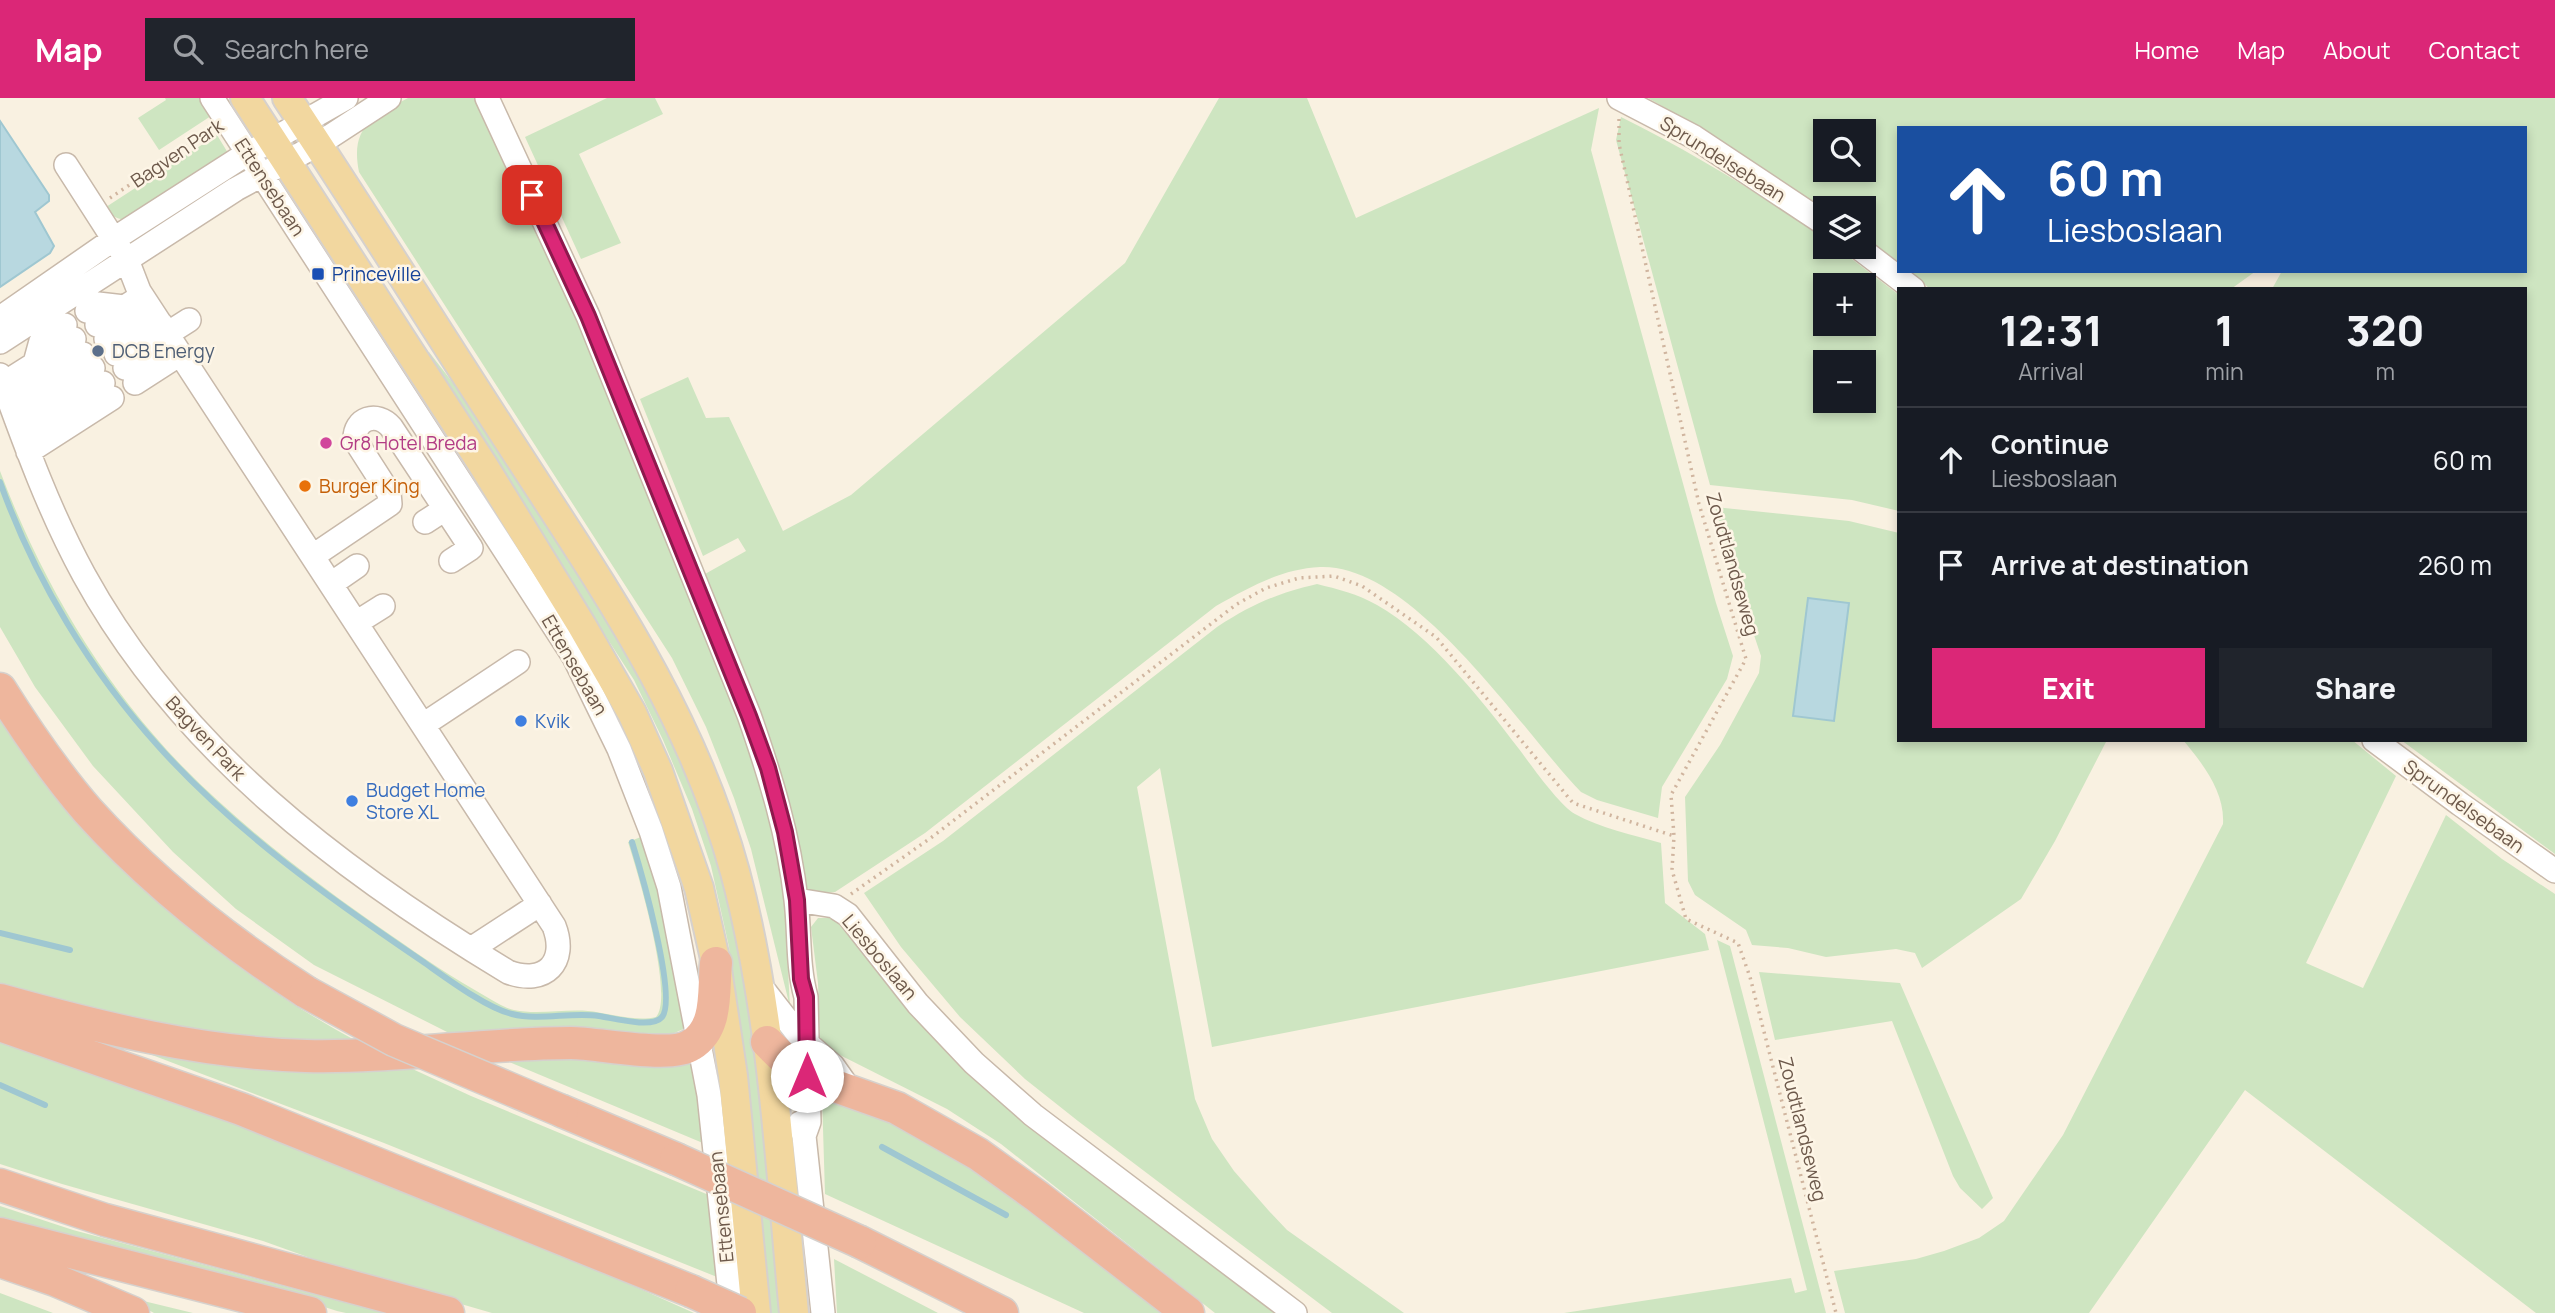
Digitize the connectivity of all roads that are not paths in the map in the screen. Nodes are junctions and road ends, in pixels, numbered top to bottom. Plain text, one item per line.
1 (212, 98) edge
2 (245, 98) edge
3 (287, 98) edge
4 (346, 98) edge
5 (389, 98) edge
6 (487, 98) edge
7 (1620, 99) edge
8 (310, 134) junction
9 (267, 158) junction
10 (66, 165) dead end
11 (1813, 216) edge
12 (114, 239) junction
13 (1874, 259) edge
14 (127, 260) junction
15 (1910, 287) edge
16 (0, 318) edge
17 (189, 320) dead end
18 (157, 323) junction
19 (0, 342) edge
20 (111, 347) junction
21 (88, 361) junction
22 (13, 411) edge
23 (442, 505) junction
24 (425, 522) dead end
25 (313, 556) junction
26 (451, 561) dead end
27 (357, 566) dead end
28 (331, 584) junction
29 (383, 606) dead end
30 (356, 623) junction
31 (518, 662) dead end
32 (0, 689) edge
33 (423, 725) junction
34 (2378, 742) edge
35 (2555, 871) edge
36 (797, 900) junction
37 (540, 904) junction
38 (471, 949) junction
39 (716, 963) junction
40 (0, 1000) edge
41 (0, 1025) edge
42 (698, 1040) junction
43 (794, 1052) junction
44 (0, 1185) edge
45 (0, 1234) edge
46 (0, 1261) edge
47 (133, 1313) edge
48 (310, 1313) edge
49 (447, 1313) edge
50 (732, 1313) edge
51 (740, 1313) edge
52 (756, 1313) edge
53 (794, 1313) edge
54 (823, 1313) edge
55 (1002, 1313) edge
56 (1188, 1313) edge
57 (1295, 1313) edge

1 - 9 street, Ettensebaan
2 - 9 main road, Ettensebaan
3 - 8 main road
4 - 8 street
5 - 8 street
6 - 36 street
7 - 11 street, Sprundelsebaan
8 - 9 street
8 - 43 main road
9 - 12 street, Bagven Park
9 - 14 street
9 - 39 main road, Ettensebaan
9 - 42 street, Ettensebaan
10 - 12 street, Bagven Park
12 - 14 street, Bagven Park
12 - 16 street, Bagven Park
13 - 15 street
14 - 18 street, Bagven Park
14 - 19 street
17 - 18 street
18 - 20 street
18 - 20 street
18 - 20 street
18 - 25 street, Bagven Park
21 - 22 street
21 - 22 street
21 - 22 street
22 - 38 street, Bagven Park
23 - 24 street
23 - 25 street
23 - 26 street
25 - 28 street, Bagven Park
27 - 28 street
28 - 30 street, Bagven Park
29 - 30 street
30 - 33 street, Bagven Park
31 - 33 street
32 - 55 highway, bridge
33 - 37 street, Bagven Park
34 - 35 street, Sprundelsebaan
36 - 43 street
36 - 57 street, Liesboslaan
37 - 38 street
37 - 38 street, Bagven Park
39 - 42 highway
39 - 52 main road, Ettensebaan
40 - 42 highway
41 - 51 highway, bridge
42 - 50 street, Ettensebaan
43 - 53 main road
43 - 54 street
43 - 56 highway
44 - 49 highway
45 - 48 highway
46 - 47 highway

